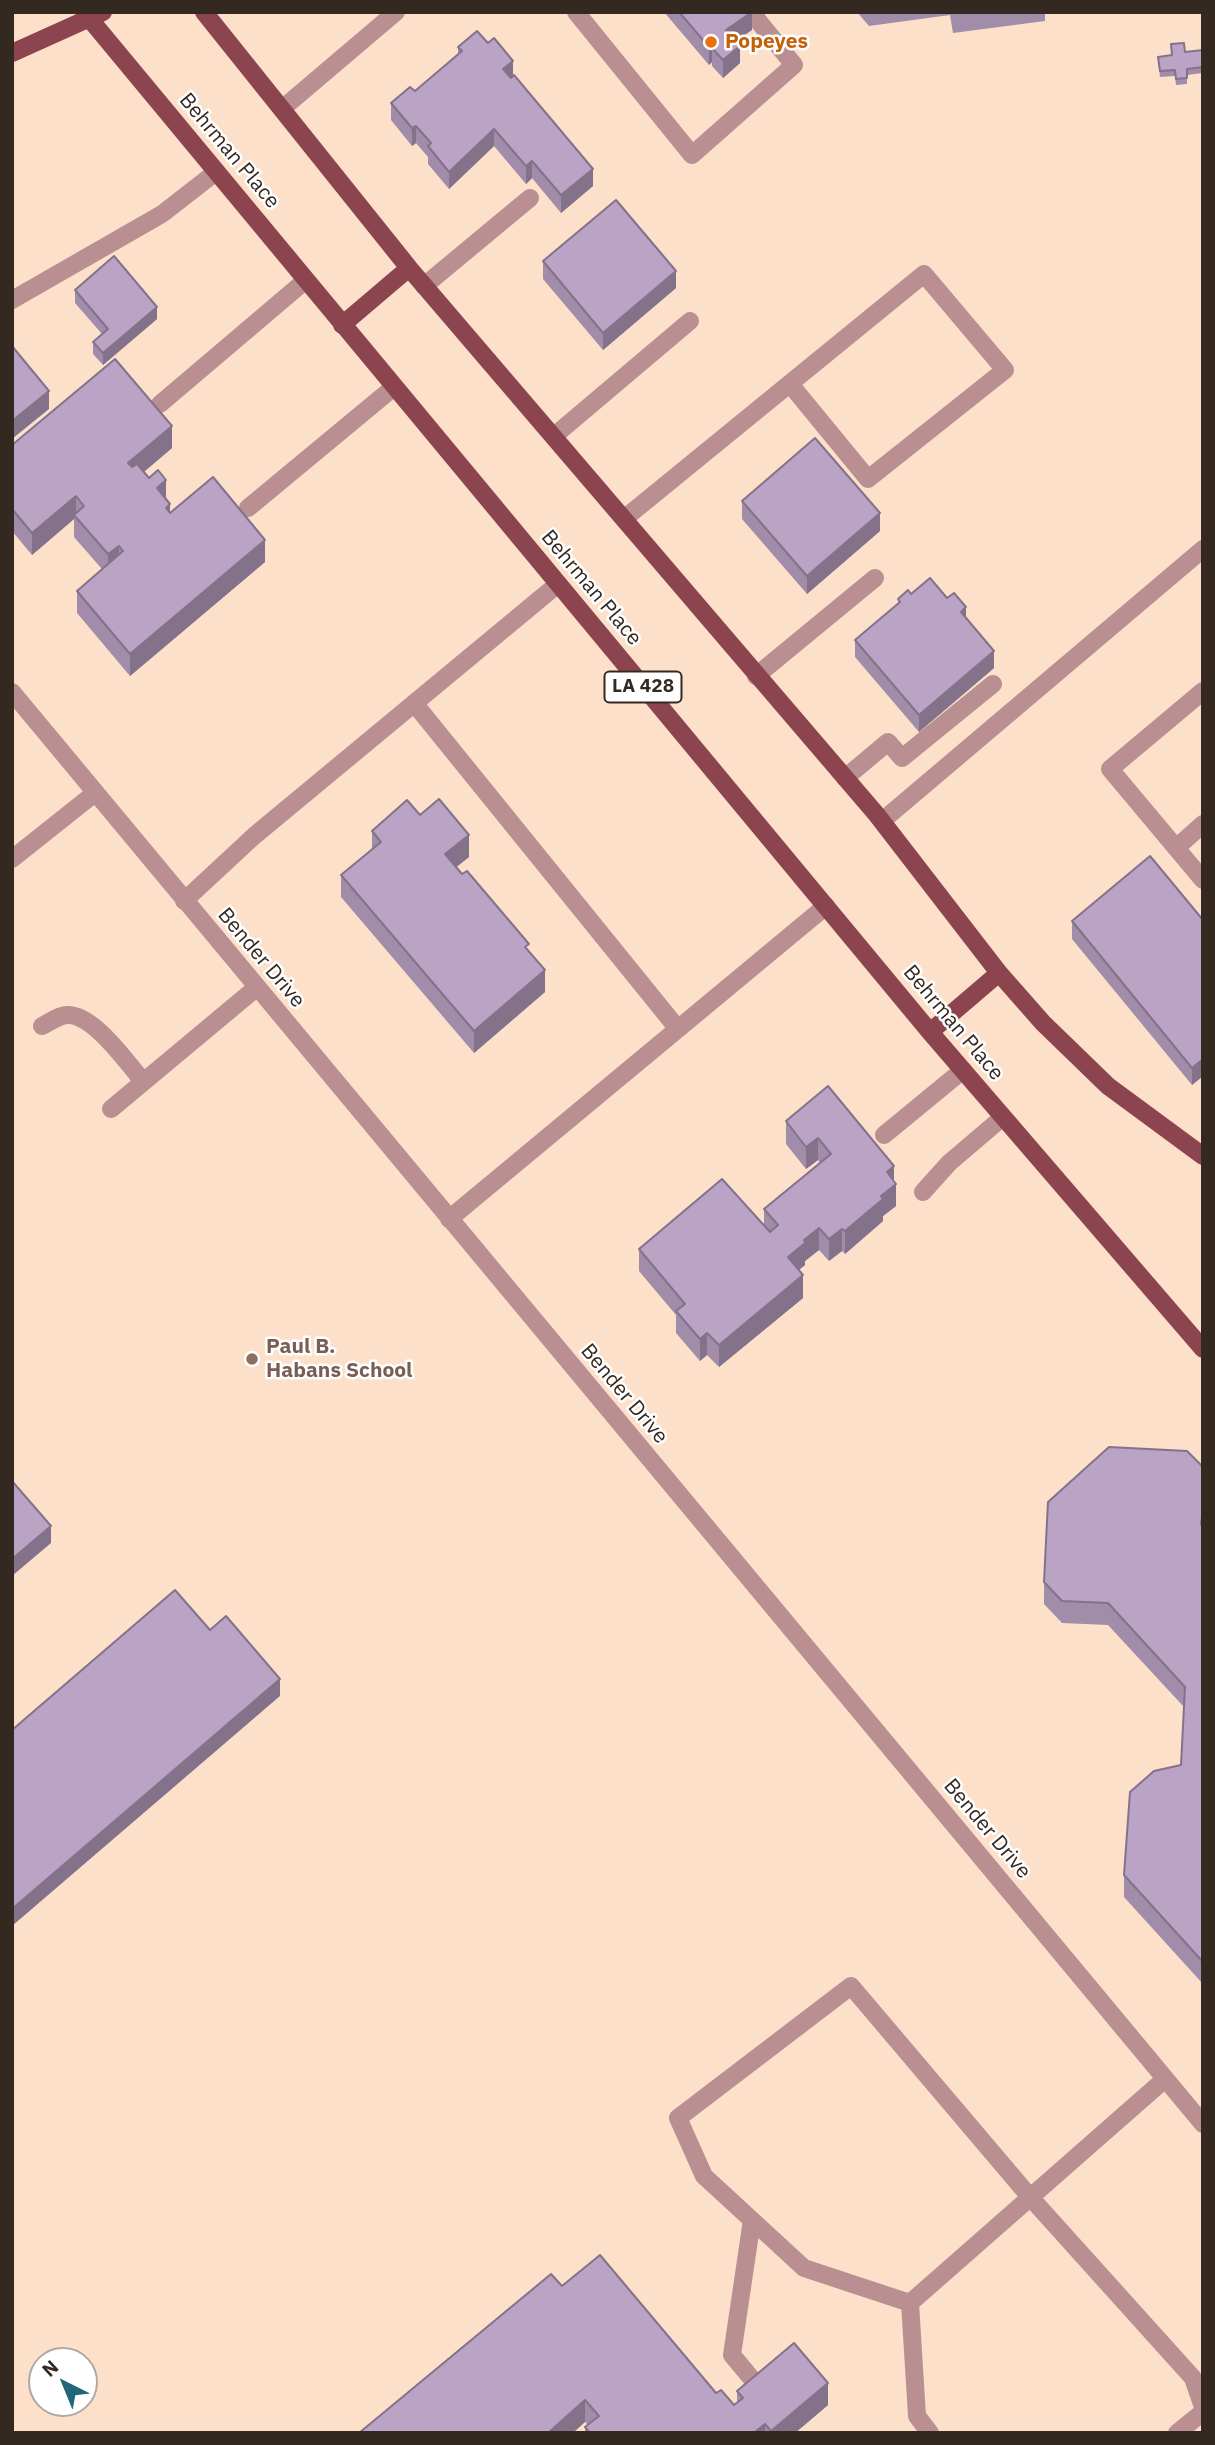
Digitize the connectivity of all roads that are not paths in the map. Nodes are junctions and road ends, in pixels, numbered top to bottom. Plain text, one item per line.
1 (204, 12) edge
2 (396, 12) edge
3 (576, 12) edge
4 (751, 12) edge
5 (92, 15) edge
6 (12, 53) edge
7 (283, 108) junction
8 (216, 172) junction
9 (530, 198) dead end
10 (409, 268) junction
11 (306, 280) junction
12 (425, 286) junction
13 (12, 300) edge
14 (690, 321) dead end
15 (342, 325) junction
16 (790, 384) junction
17 (394, 387) junction
18 (160, 404) dead end
19 (554, 436) junction
20 (248, 508) dead end
21 (625, 518) junction
22 (1203, 549) edge
23 (875, 578) dead end
24 (558, 584) junction
25 (755, 676) junction
26 (993, 684) dead end
27 (1203, 691) edge
28 (12, 692) edge
29 (414, 704) junction
30 (845, 778) junction
31 (95, 793) junction
32 (882, 821) junction
33 (1203, 824) edge
34 (1175, 848) junction
35 (12, 859) edge
36 (1203, 880) edge
37 (184, 901) junction
38 (826, 906) junction
39 (999, 973) junction
40 (256, 988) junction
41 (42, 1027) dead end
42 (678, 1028) junction
43 (930, 1032) junction
44 (963, 1070) junction
45 (143, 1082) junction
46 (111, 1109) dead end
47 (1003, 1117) junction
48 (884, 1135) dead end
49 (1203, 1156) edge
50 (923, 1192) dead end
51 (449, 1219) junction
52 (1203, 1349) edge
53 (1165, 2079) junction
54 (1203, 2124) edge
55 (1030, 2197) junction
56 (752, 2220) junction
57 (910, 2303) junction
58 (762, 2391) edge
59 (1203, 2409) edge
60 (930, 2433) edge
61 (1177, 2433) edge

1 - 7 main road
2 - 7 street
3 - 4 street
5 - 6 main road, LA 428
5 - 8 main road, Behrman Place / LA 428
7 - 10 main road
8 - 11 main road, Behrman Place / LA 428
8 - 13 street
9 - 12 street
10 - 12 main road
10 - 15 main road
11 - 15 main road, Behrman Place / LA 428
11 - 18 street
12 - 19 main road
14 - 19 street
15 - 17 main road, Behrman Place / LA 428
16 - 16 street
16 - 21 street
17 - 20 street
17 - 24 main road, Behrman Place / LA 428
19 - 21 main road
21 - 25 main road
22 - 32 street
23 - 25 street
24 - 29 street
24 - 38 main road, Behrman Place / LA 428
25 - 30 main road
26 - 30 street
27 - 34 street
28 - 31 street, Bender Drive
29 - 37 street
29 - 42 street
30 - 32 main road
31 - 35 street
31 - 37 street, Bender Drive
32 - 39 main road
33 - 34 street
34 - 36 street
37 - 40 street, Bender Drive
38 - 42 street
38 - 43 main road, Behrman Place / LA 428
39 - 43 main road
39 - 49 main road
40 - 45 street
40 - 51 street, Bender Drive
41 - 45 street
42 - 51 street
43 - 44 main road, Behrman Place / LA 428
44 - 47 main road, Behrman Place / LA 428
44 - 48 street
45 - 46 street
47 - 50 street
47 - 52 main road, Behrman Place / LA 428
51 - 53 street, Bender Drive
53 - 54 street, Bender Drive
53 - 55 street
55 - 56 street
55 - 57 street
55 - 59 street
56 - 57 street
56 - 58 street
57 - 60 street
59 - 61 street

